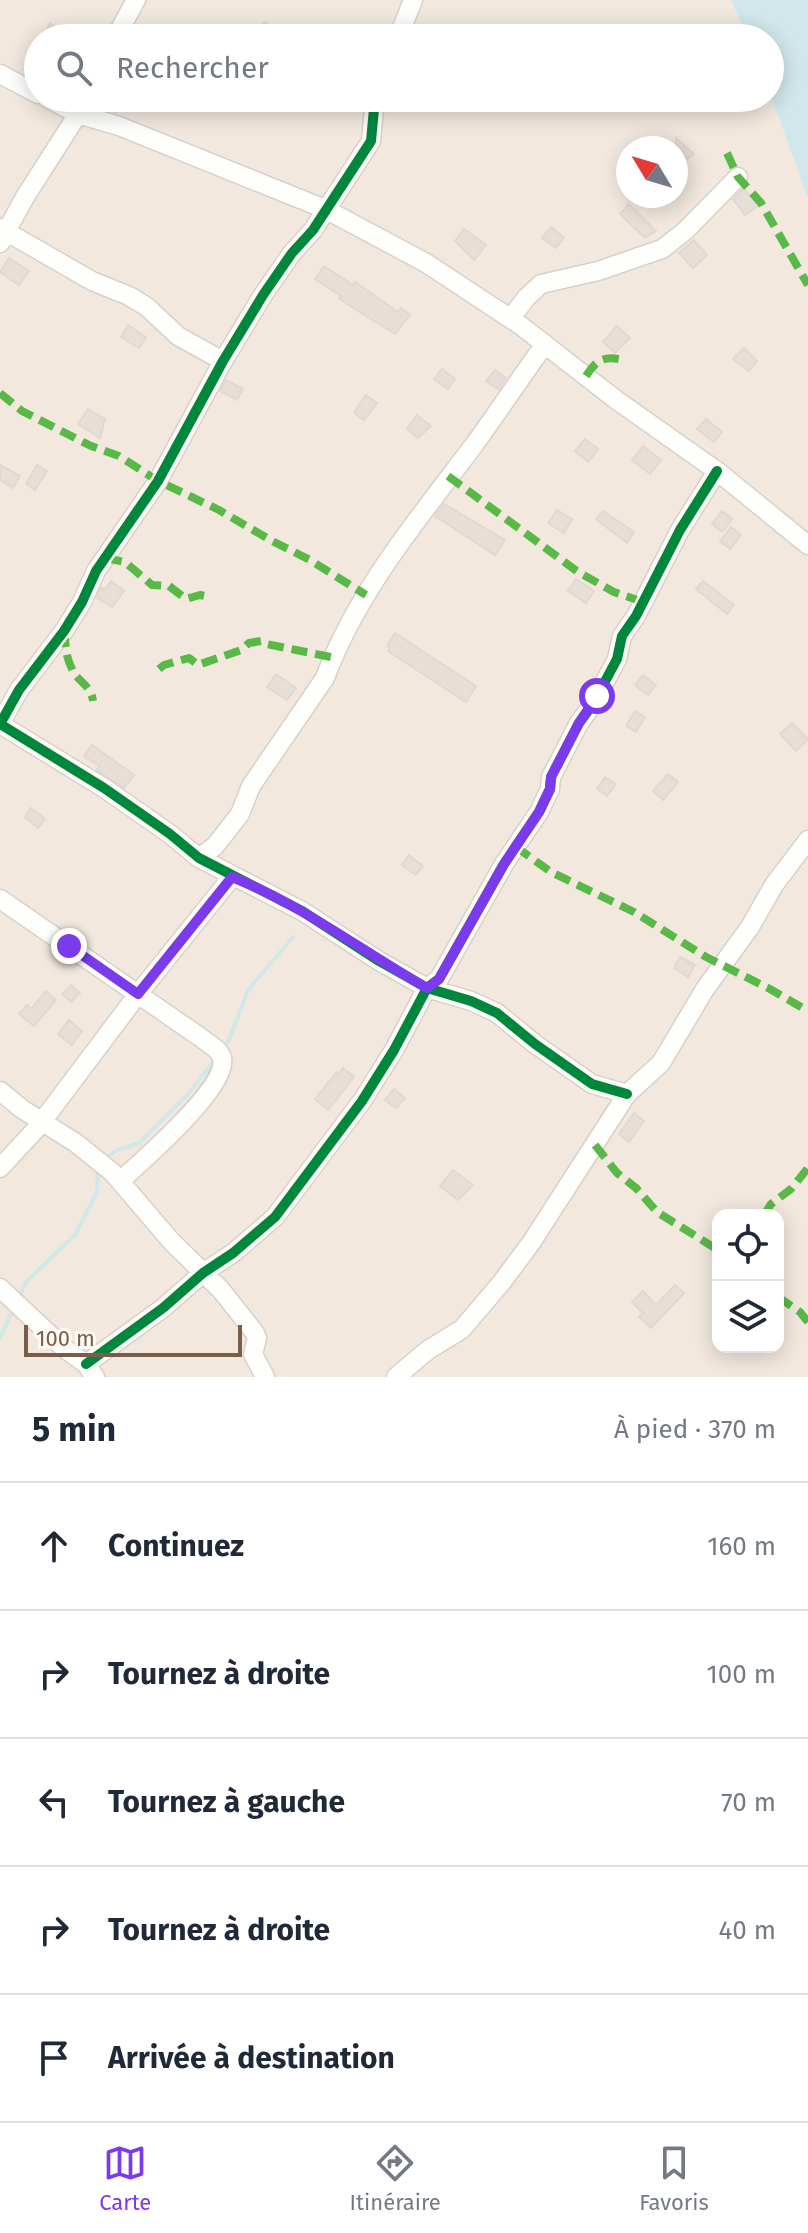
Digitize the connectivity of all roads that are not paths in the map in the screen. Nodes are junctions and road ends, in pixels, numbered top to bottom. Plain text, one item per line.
1 (136, 0) edge
2 (413, 0) edge
3 (123, 24) edge
4 (404, 24) edge
5 (0, 74) edge
6 (24, 87) edge
7 (77, 112) edge
8 (92, 112) edge
9 (374, 112) edge
10 (738, 177) dead end
11 (325, 209) junction
12 (2, 235) edge
13 (511, 318) junction
14 (545, 344) junction
15 (223, 361) junction
16 (717, 471) junction
17 (808, 545) edge
18 (808, 840) edge
19 (199, 858) junction
20 (232, 877) junction
21 (0, 899) edge
22 (427, 988) junction
23 (138, 994) junction
24 (0, 1091) edge
25 (627, 1094) junction
26 (44, 1121) junction
27 (0, 1168) edge
28 (120, 1181) junction
29 (203, 1273) junction
30 (0, 1288) edge
31 (91, 1371) edge
32 (265, 1377) edge
33 (396, 1377) edge

1 - 3 street
2 - 4 street
5 - 6 street
7 - 12 street
8 - 11 street
9 - 11 street
10 - 13 street
11 - 13 street
11 - 15 street
12 - 15 street
13 - 14 street
14 - 16 street
14 - 19 street
15 - 19 street
16 - 17 street
16 - 22 street
18 - 25 street
19 - 20 street
20 - 22 street
20 - 23 street
21 - 23 street
22 - 25 street
22 - 29 street
23 - 26 street
23 - 28 street
24 - 26 street
25 - 33 street
26 - 27 street
26 - 28 street
28 - 29 street
29 - 31 street
29 - 32 street
30 - 31 street

